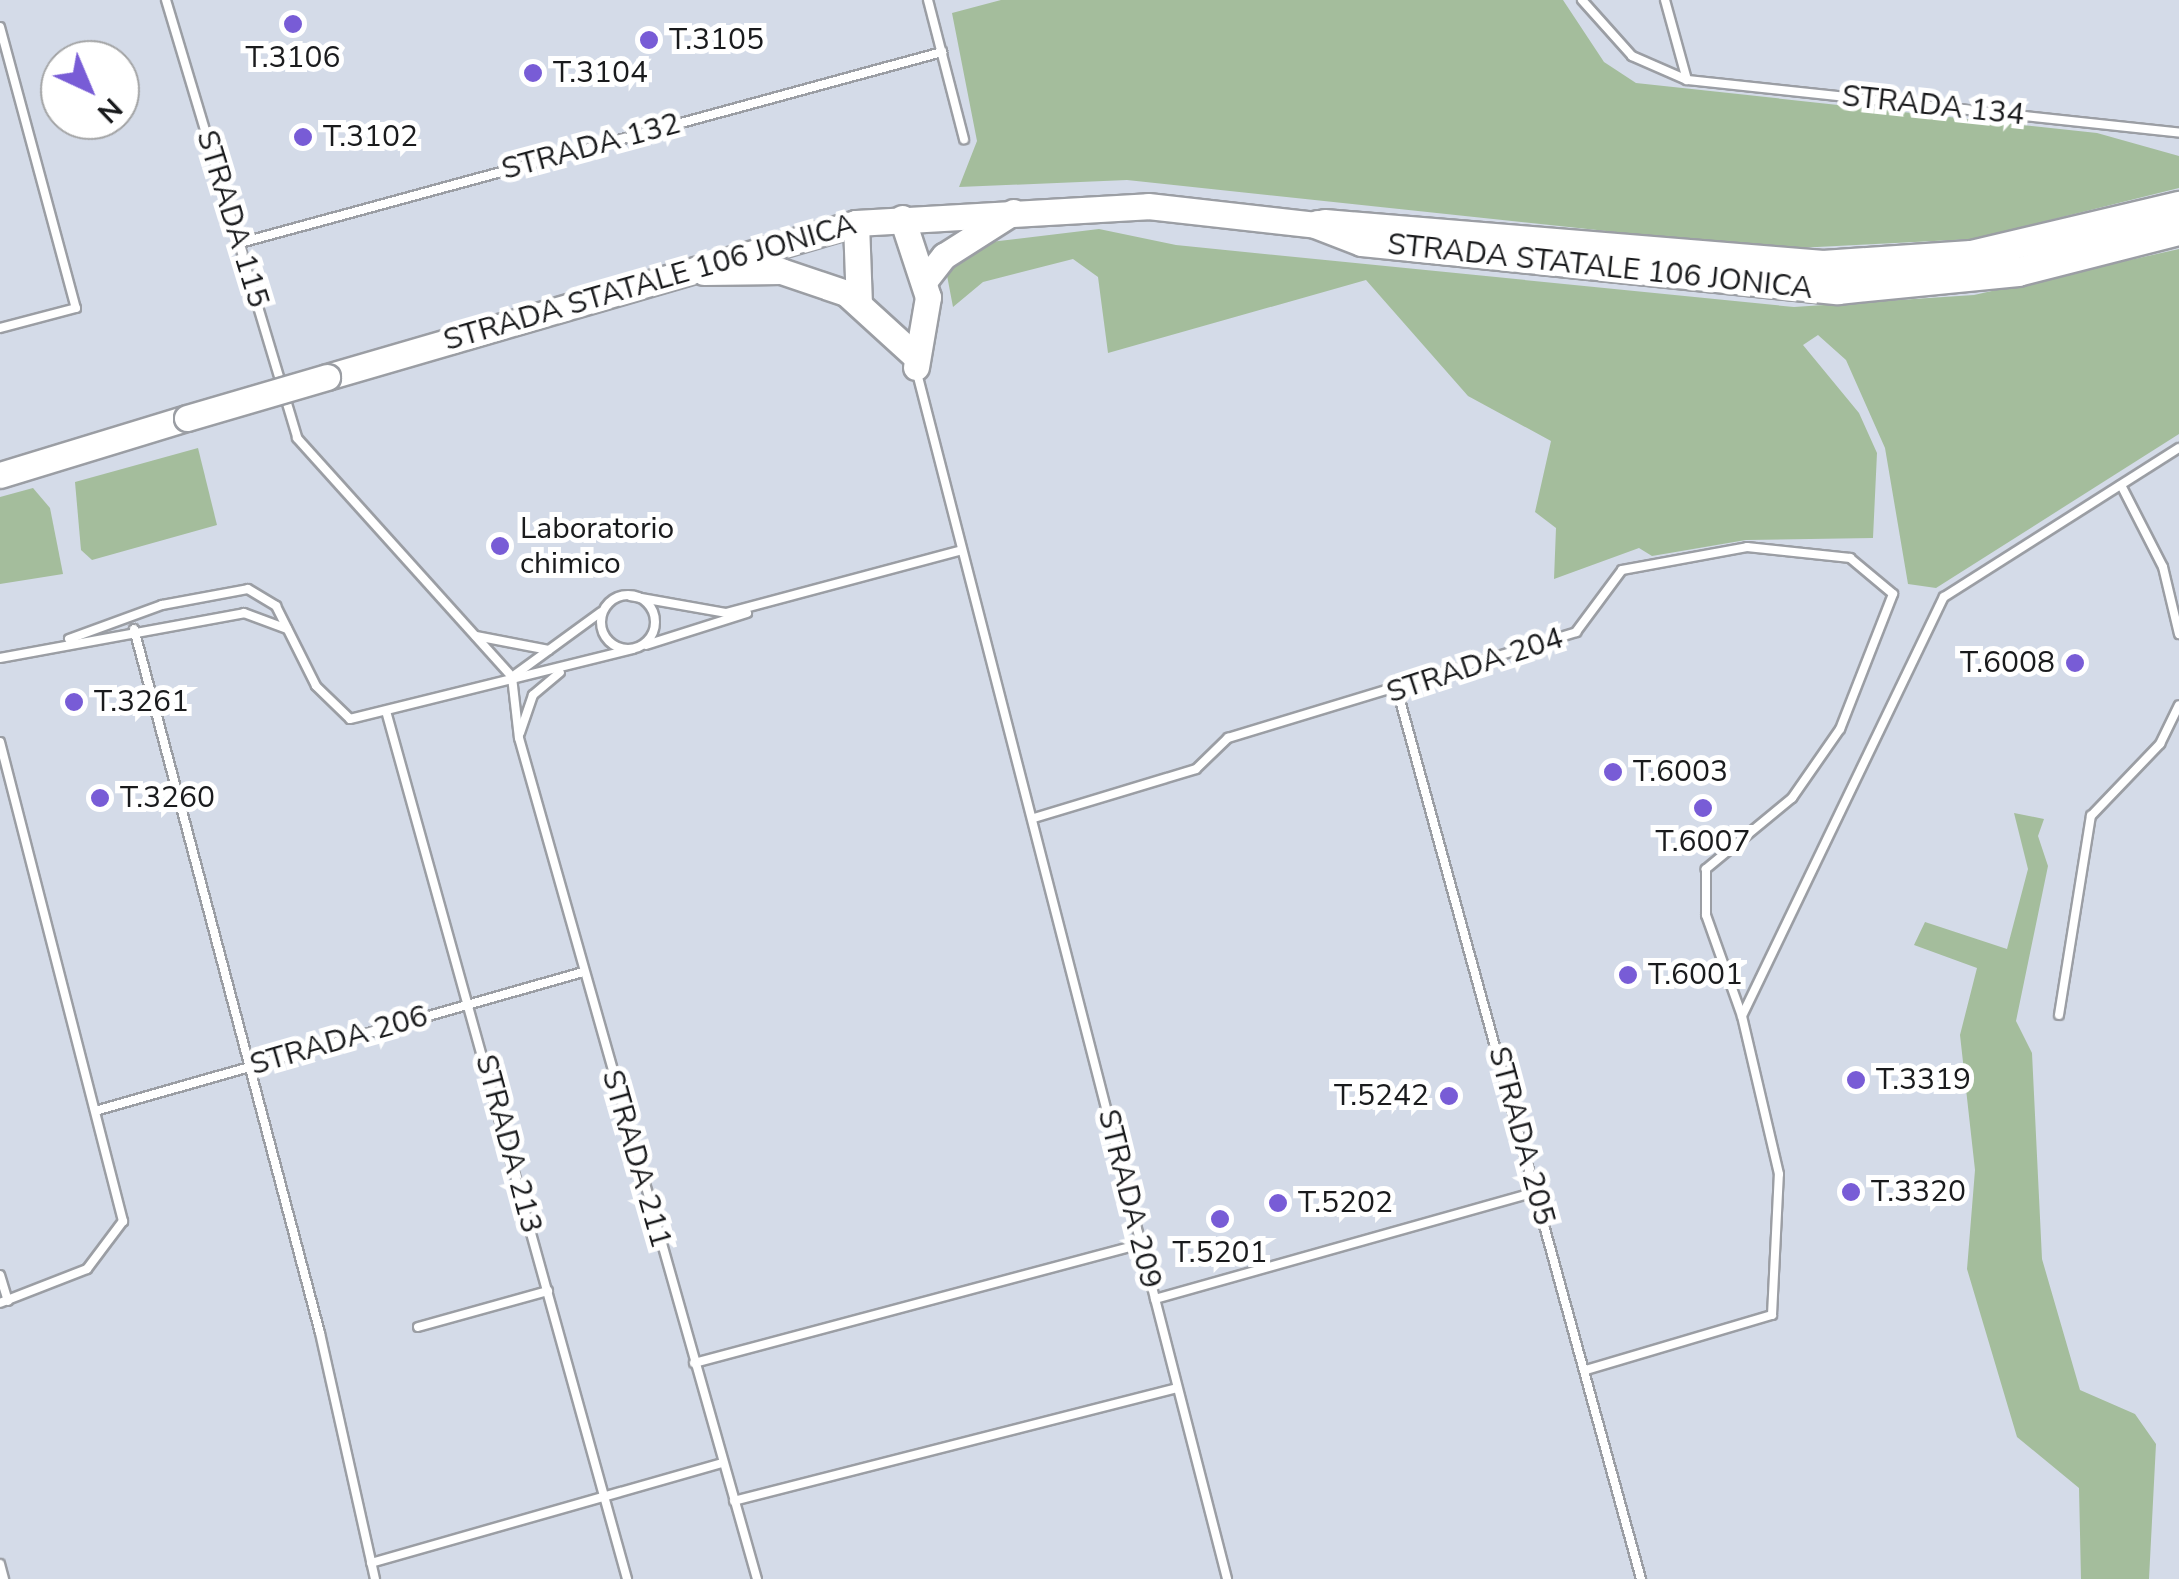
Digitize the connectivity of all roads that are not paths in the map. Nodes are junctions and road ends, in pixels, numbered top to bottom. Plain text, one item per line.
1 (166, 0) edge
2 (928, 0) edge
3 (1582, 0) edge
4 (1665, 0) edge
5 (0, 27) edge
6 (942, 52) junction
7 (1686, 80) junction
8 (2179, 133) edge
9 (964, 139) dead end
10 (2179, 206) edge
11 (1022, 208) junction
12 (902, 218) junction
13 (856, 223) junction
14 (1318, 225) junction
15 (2179, 230) edge
16 (240, 242) junction
17 (664, 272) junction
18 (925, 280) junction
19 (858, 304) junction
20 (0, 328) edge
21 (914, 360) junction
22 (2179, 448) edge
23 (0, 475) edge
24 (2120, 485) junction
25 (962, 550) junction
26 (630, 596) junction
27 (607, 606) junction
28 (755, 609) junction
29 (134, 628) junction
30 (287, 630) junction
31 (2179, 634) edge
32 (472, 635) junction
33 (70, 638) junction
34 (636, 648) junction
35 (549, 650) junction
36 (0, 658) edge
37 (562, 671) junction
38 (512, 677) junction
39 (1398, 693) junction
40 (2179, 705) edge
41 (386, 711) junction
42 (519, 738) junction
43 (0, 742) edge
44 (1034, 818) junction
45 (584, 972) junction
46 (469, 1004) junction
47 (2060, 1015) dead end
48 (1742, 1016) junction
49 (249, 1067) junction
50 (95, 1111) junction
51 (1536, 1192) junction
52 (1141, 1244) junction
53 (0, 1274) edge
54 (548, 1291) junction
55 (1154, 1299) junction
56 (4, 1302) edge
57 (418, 1327) dead end
58 (694, 1363) junction
59 (1586, 1370) junction
60 (1176, 1388) junction
61 (723, 1464) junction
62 (604, 1498) junction
63 (734, 1501) junction
64 (0, 1564) edge
65 (371, 1564) junction
66 (4, 1579) edge
67 (375, 1579) edge
68 (627, 1579) edge
69 (757, 1579) edge
70 (1227, 1579) edge
71 (1641, 1579) edge

1 - 16 lane, STRADA 115
2 - 6 lane
3 - 7 lane, STRADA 134
4 - 7 lane
5 - 20 lane
6 - 9 lane
6 - 16 lane, STRADA 132
7 - 8 lane, STRADA 134
10 - 14 highway, STRADA STATALE 106 JONICA
11 - 12 main road, STRADA STATALE 106 JONICA
11 - 14 main road, STRADA STATALE 106 JONICA
11 - 18 main road
12 - 13 main road, STRADA STATALE 106 JONICA
12 - 18 main road
13 - 17 main road, STRADA STATALE 106 JONICA
13 - 19 main road
14 - 15 highway, STRADA STATALE 106 JONICA
16 - 32 lane, STRADA 115
17 - 19 main road
17 - 23 main road, STRADA STATALE 106 JONICA, bridge
18 - 21 main road
19 - 21 main road
21 - 25 lane, STRADA 209
22 - 24 lane
24 - 31 lane
24 - 48 lane
25 - 28 lane
25 - 44 lane, STRADA 209
26 - 27 lane
26 - 28 lane
26 - 34 lane
27 - 34 lane
27 - 35 lane
28 - 34 lane
29 - 30 lane
29 - 33 lane
29 - 49 lane
30 - 33 lane
30 - 41 lane
32 - 35 lane
32 - 38 lane
33 - 36 lane
34 - 37 lane
35 - 38 lane
37 - 38 lane
37 - 42 lane
38 - 41 lane
38 - 42 lane, STRADA 211
39 - 44 lane, STRADA 204
39 - 48 lane, STRADA 204
39 - 51 lane, STRADA 205
40 - 47 lane
41 - 46 lane, STRADA 213
42 - 45 lane, STRADA 211
43 - 50 lane
44 - 52 lane, STRADA 209
45 - 46 lane, STRADA 206
45 - 58 lane, STRADA 211
46 - 49 lane, STRADA 206
46 - 54 lane, STRADA 213
48 - 59 lane
49 - 50 lane, STRADA 206
49 - 65 lane
50 - 56 lane
51 - 55 lane
51 - 59 lane, STRADA 205
52 - 55 lane, STRADA 209
52 - 58 lane
53 - 56 lane
54 - 57 lane
54 - 62 lane, STRADA 213
55 - 60 lane, STRADA 209
58 - 61 lane, STRADA 211
59 - 71 lane, STRADA 205
60 - 63 lane
60 - 70 lane, STRADA 209
61 - 62 lane
61 - 63 lane, STRADA 211
62 - 65 lane
62 - 68 lane, STRADA 213
63 - 69 lane, STRADA 211
64 - 66 lane
65 - 67 lane

